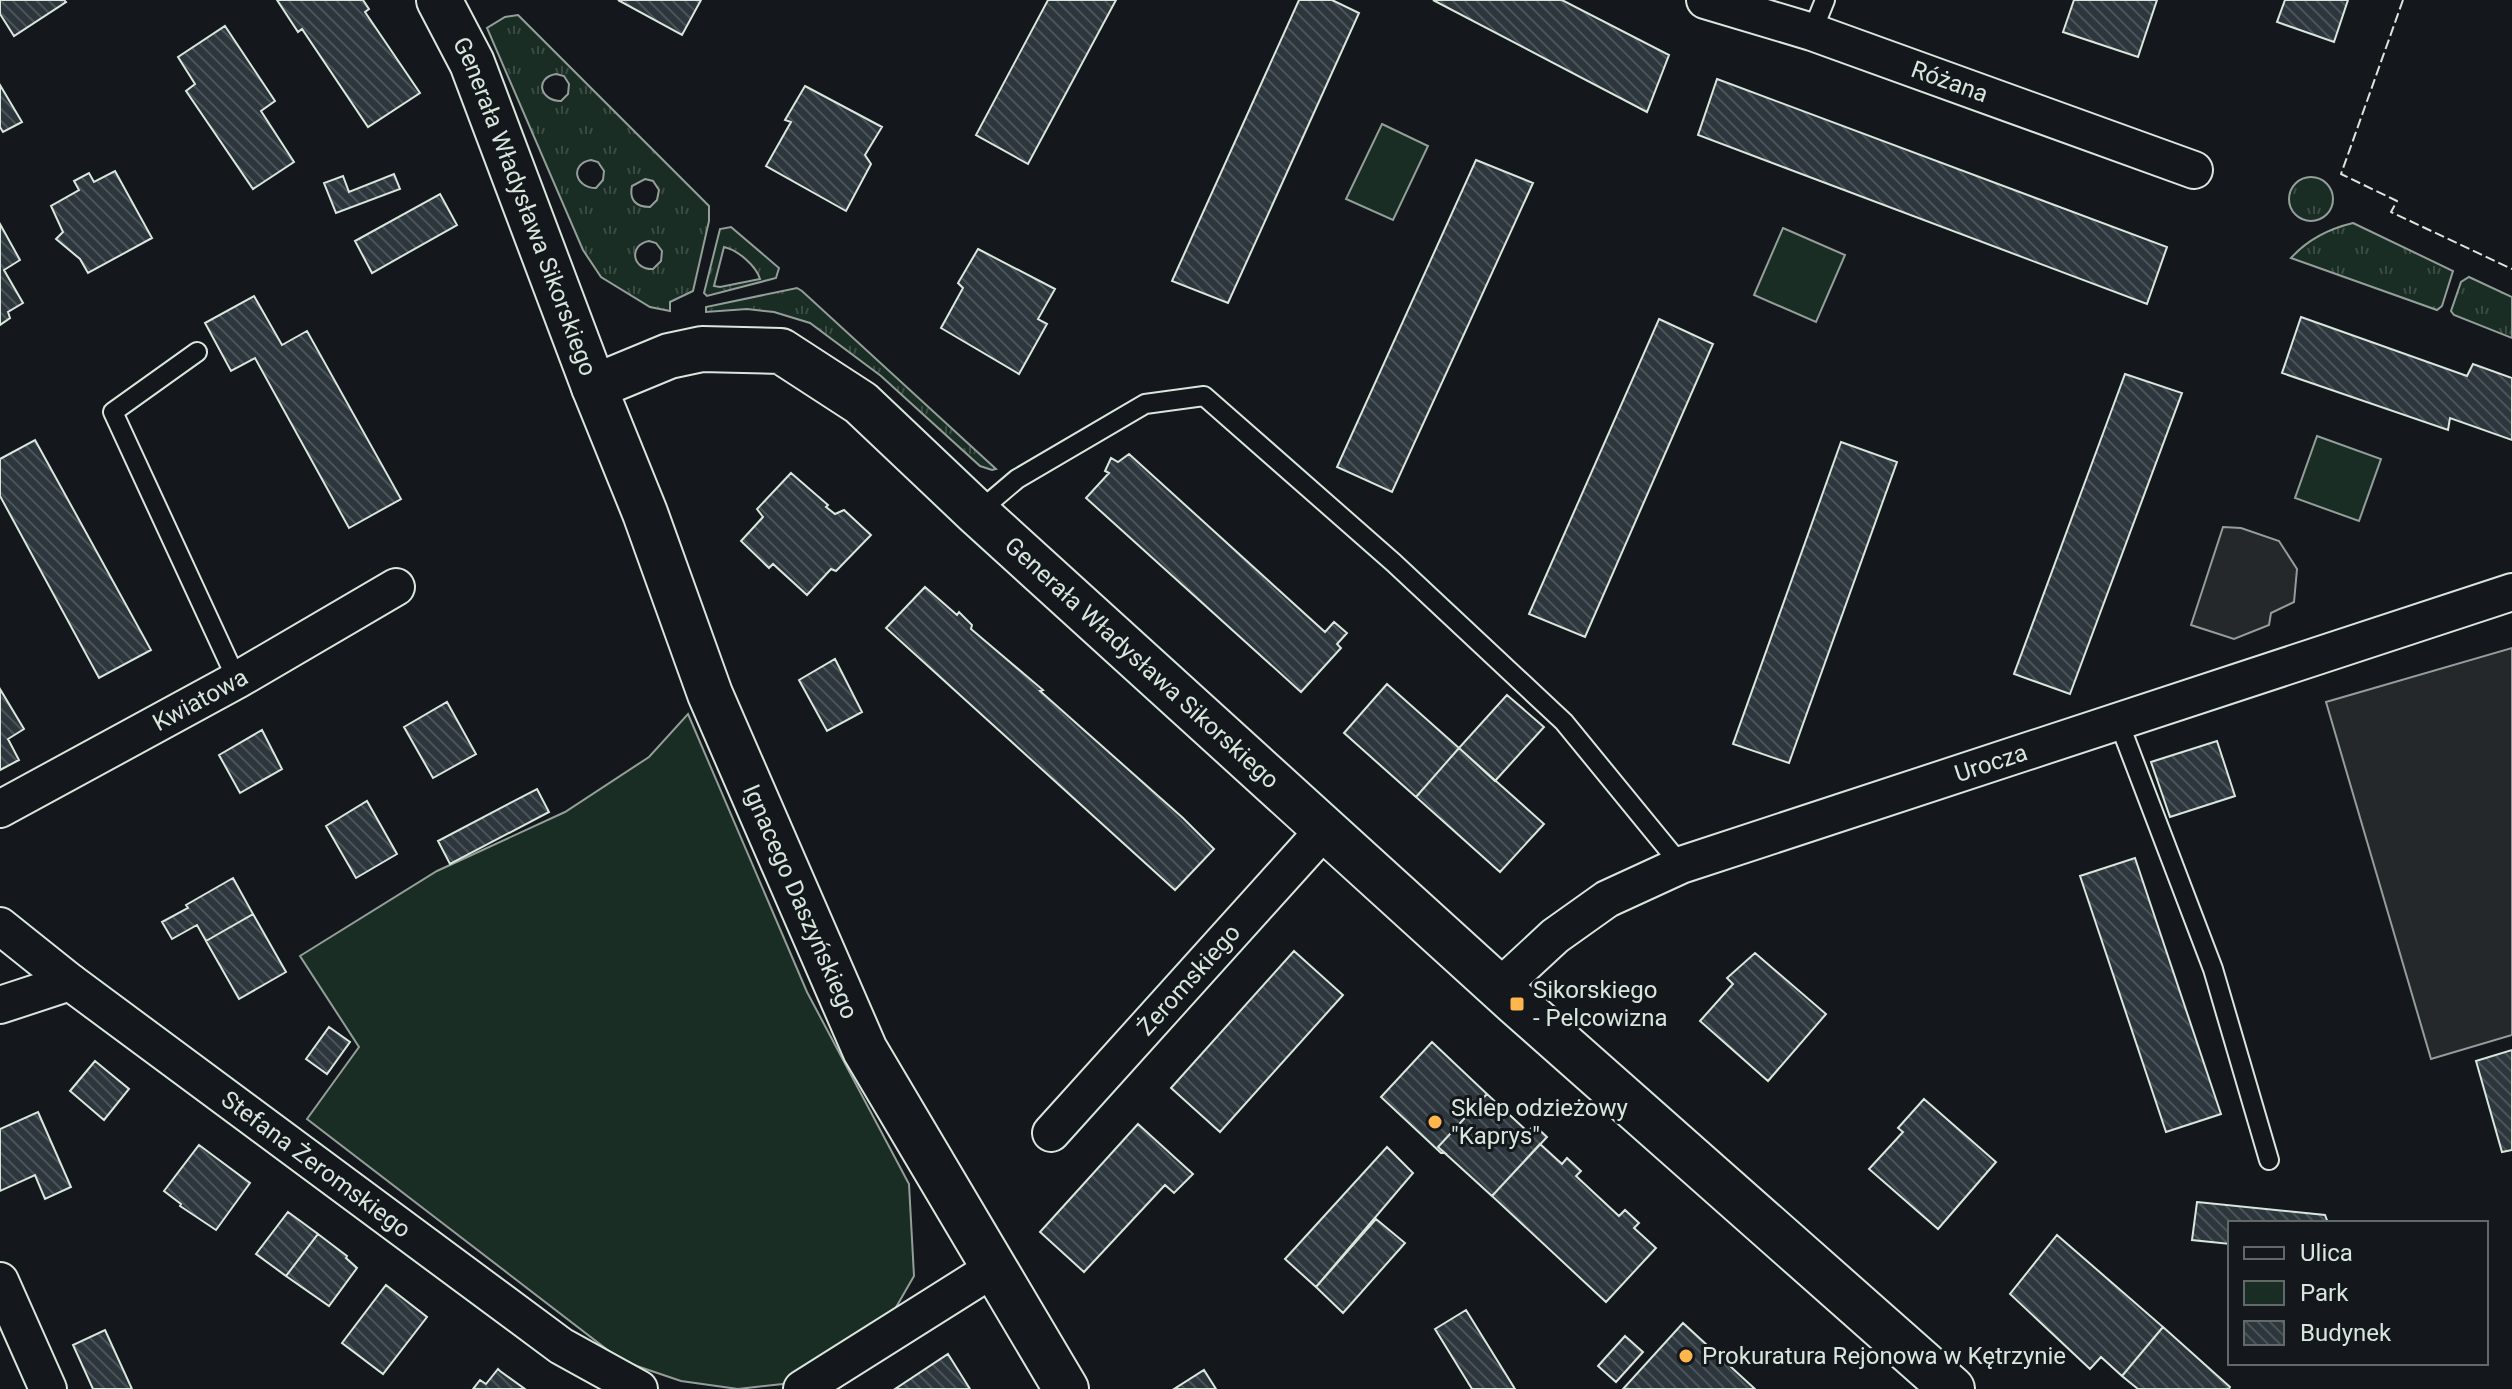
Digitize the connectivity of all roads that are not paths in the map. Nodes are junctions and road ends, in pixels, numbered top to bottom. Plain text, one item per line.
1 (439, 0) edge
2 (1705, 0) edge
3 (1819, 16) edge
4 (2194, 170) dead end
5 (197, 352) dead end
6 (594, 387) junction
7 (977, 513) junction
8 (396, 587) dead end
9 (2512, 592) edge
10 (237, 680) junction
11 (2118, 720) junction
12 (0, 809) edge
13 (1326, 828) junction
14 (1681, 865) junction
15 (0, 926) edge
16 (70, 982) junction
17 (1499, 988) junction
18 (0, 1005) edge
19 (1051, 1133) dead end
20 (2269, 1160) dead end
21 (994, 1268) junction
22 (0, 1281) edge
23 (48, 1389) edge
24 (639, 1389) edge
25 (802, 1389) edge
26 (1066, 1389) edge
27 (1952, 1389) edge

1 - 6 street, Generała Władysława Sikorskiego
2 - 3 street, Różana
3 - 4 street, Różana
5 - 10 lane
6 - 7 street, Generała Władysława Sikorskiego
6 - 21 street, Ignacego Daszyńskiego
7 - 13 street, Generała Władysława Sikorskiego
7 - 14 lane
8 - 10 street, Kwiatowa
9 - 11 street, Urocza
10 - 12 street, Kwiatowa
11 - 14 street, Urocza
11 - 20 lane
13 - 17 street, Generała Władysława Sikorskiego
13 - 19 street, Żeromskiego
14 - 17 street, Urocza
15 - 16 street, Stefana Żeromskiego
16 - 18 street
16 - 24 street, Stefana Żeromskiego
17 - 27 street, Generała Władysława Sikorskiego
21 - 25 street
21 - 26 street, Ignacego Daszyńskiego
22 - 23 street

